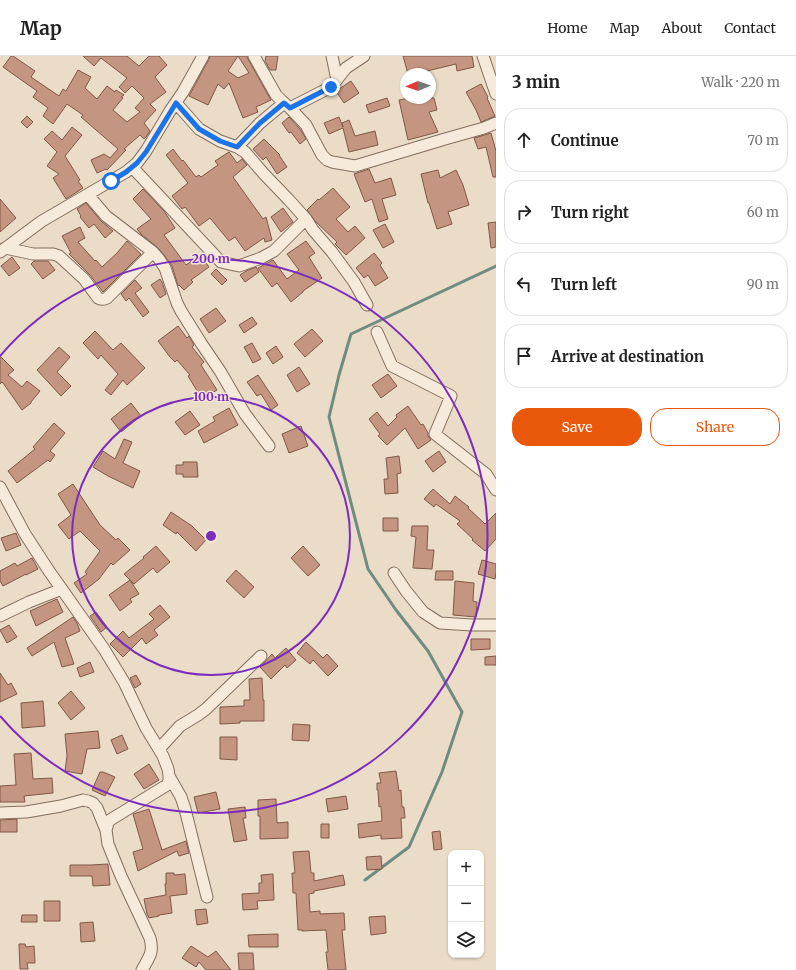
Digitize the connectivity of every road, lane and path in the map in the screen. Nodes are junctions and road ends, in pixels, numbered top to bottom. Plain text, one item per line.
1 (203, 56) edge
2 (254, 56) edge
3 (332, 56) edge
4 (364, 56) edge
5 (483, 56) edge
6 (337, 80) junction
7 (496, 94) edge
8 (176, 103) junction
9 (287, 105) junction
10 (496, 123) edge
11 (237, 147) junction
12 (132, 167) junction
13 (88, 195) junction
14 (306, 219) junction
15 (2, 250) edge
16 (153, 252) junction
17 (366, 305) dead end
18 (377, 332) dead end
19 (269, 446) dead end
20 (0, 487) edge
21 (496, 490) edge
22 (394, 573) dead end
23 (62, 589) junction
24 (0, 616) edge
25 (496, 625) edge
26 (261, 656) dead end
27 (159, 749) junction
28 (170, 776) junction
29 (0, 813) edge
30 (106, 830) junction
31 (207, 897) dead end
32 (142, 970) edge

1 - 8 street
2 - 9 street
3 - 6 street
4 - 6 street
5 - 7 street
6 - 9 street
8 - 11 street
8 - 12 street
9 - 10 street
9 - 11 street
11 - 14 street
12 - 13 street
12 - 14 street
13 - 15 street
13 - 16 street
14 - 17 street
15 - 16 street
16 - 19 street
18 - 21 street
20 - 23 street
22 - 25 street
23 - 24 street
23 - 27 street
26 - 27 street
27 - 28 street
28 - 30 street
28 - 31 street
29 - 30 street
30 - 32 street

